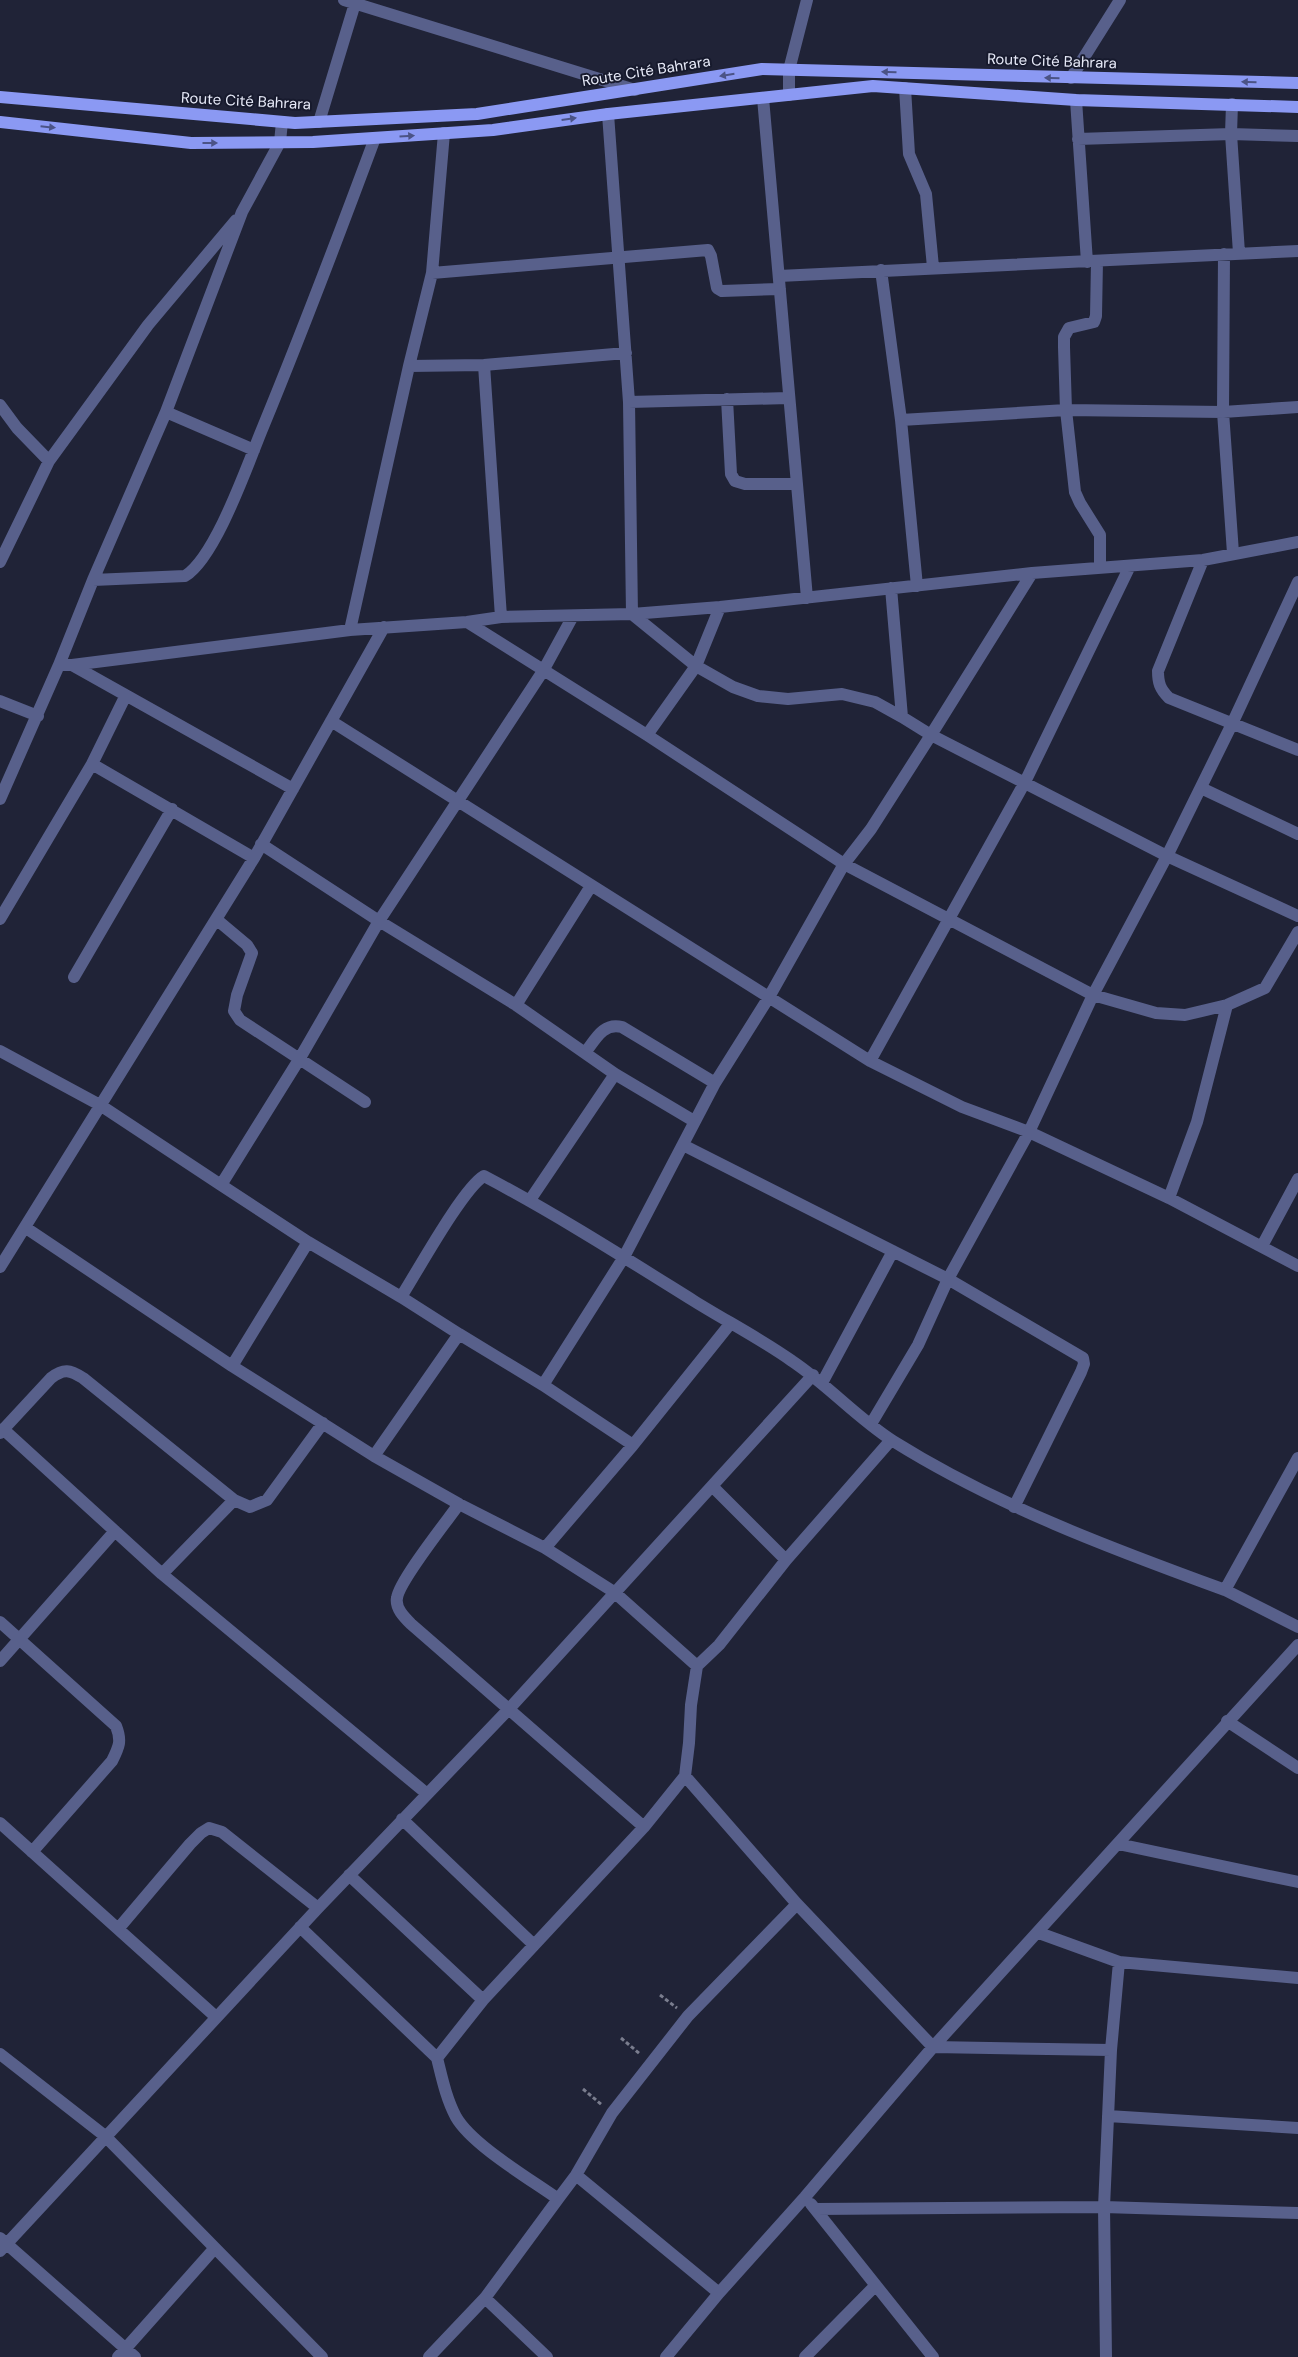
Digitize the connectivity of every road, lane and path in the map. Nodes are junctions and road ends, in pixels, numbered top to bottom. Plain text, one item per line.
1 (807, 0) edge
2 (1120, 0) edge
3 (352, 1) edge
4 (789, 70) junction
5 (1071, 78) junction
6 (1298, 83) edge
7 (905, 88) junction
8 (635, 90) junction
9 (789, 95) junction
10 (0, 97) edge
11 (763, 98) junction
12 (1076, 100) junction
13 (1232, 104) junction
14 (1298, 108) edge
15 (608, 114) junction
16 (0, 122) edge
17 (282, 122) junction
18 (319, 122) junction
19 (444, 134) junction
20 (1231, 134) junction
21 (1298, 136) edge
22 (375, 138) junction
23 (1078, 139) junction
24 (280, 142) junction
25 (242, 212) junction
26 (1298, 251) edge
27 (1224, 254) junction
28 (1240, 254) junction
29 (618, 256) junction
30 (1092, 262) junction
31 (933, 267) junction
32 (881, 270) junction
33 (432, 273) junction
34 (780, 282) junction
35 (626, 353) junction
36 (484, 365) junction
37 (409, 366) junction
38 (788, 398) junction
39 (727, 399) junction
40 (629, 402) junction
41 (0, 405) edge
42 (1298, 407) edge
43 (1066, 410) junction
44 (166, 412) junction
45 (1223, 412) junction
46 (901, 420) junction
47 (254, 450) junction
48 (49, 461) junction
49 (796, 484) junction
50 (1298, 542) edge
51 (1233, 553) junction
52 (1202, 560) junction
53 (0, 562) edge
54 (1130, 566) junction
55 (1100, 567) junction
56 (1032, 573) junction
57 (93, 580) junction
58 (1298, 582) edge
59 (917, 586) junction
60 (891, 588) junction
61 (807, 598) junction
62 (720, 607) junction
63 (632, 614) junction
64 (573, 616) junction
65 (501, 618) junction
66 (467, 622) junction
67 (384, 627) junction
68 (350, 630) junction
69 (59, 665) junction
70 (72, 665) junction
71 (696, 666) junction
72 (543, 671) junction
73 (125, 696) junction
74 (0, 701) edge
75 (38, 716) junction
76 (902, 717) junction
77 (331, 721) junction
78 (1232, 724) junction
79 (647, 735) junction
80 (931, 735) junction
81 (1298, 750) edge
82 (92, 764) junction
83 (1025, 782) junction
84 (1200, 788) junction
85 (293, 789) junction
86 (0, 798) edge
87 (458, 800) junction
88 (172, 809) junction
89 (1298, 834) edge
90 (261, 844) junction
91 (1167, 856) junction
92 (254, 858) junction
93 (844, 864) junction
94 (591, 886) junction
95 (1298, 916) edge
96 (0, 919) edge
97 (216, 919) junction
98 (947, 920) junction
99 (379, 921) junction
100 (1298, 932) edge
101 (74, 977) dead end
102 (1093, 996) junction
103 (769, 997) junction
104 (516, 1005) junction
105 (1227, 1006) junction
106 (0, 1051) edge
107 (585, 1054) junction
108 (300, 1058) junction
109 (870, 1061) junction
110 (615, 1074) junction
111 (715, 1083) junction
112 (365, 1102) dead end
113 (100, 1105) junction
114 (694, 1121) junction
115 (1029, 1132) junction
116 (683, 1144) junction
117 (1298, 1179) edge
118 (220, 1185) junction
119 (1170, 1198) junction
120 (530, 1200) junction
121 (26, 1228) junction
122 (308, 1242) junction
123 (5, 1246) edge
124 (1262, 1246) junction
125 (893, 1251) junction
126 (624, 1257) junction
127 (1298, 1266) edge
128 (0, 1267) edge
129 (948, 1279) junction
130 (401, 1297) junction
131 (730, 1324) junction
132 (459, 1334) junction
133 (232, 1366) junction
134 (817, 1379) junction
135 (543, 1385) junction
136 (323, 1423) junction
137 (871, 1424) junction
138 (2, 1431) edge
139 (891, 1440) junction
140 (633, 1445) junction
141 (374, 1456) junction
142 (1298, 1458) edge
143 (712, 1486) junction
144 (234, 1500) junction
145 (459, 1504) junction
146 (1014, 1507) junction
147 (115, 1531) junction
148 (545, 1548) junction
149 (786, 1560) junction
150 (162, 1574) junction
151 (1225, 1590) junction
152 (614, 1592) junction
153 (0, 1622) edge
154 (1298, 1627) edge
155 (20, 1639) junction
156 (1298, 1645) edge
157 (0, 1661) edge
158 (697, 1666) junction
159 (509, 1709) junction
160 (1227, 1721) junction
161 (1298, 1768) edge
162 (685, 1776) junction
163 (426, 1793) junction
164 (402, 1819) junction
165 (0, 1823) edge
166 (644, 1827) junction
167 (1118, 1844) junction
168 (32, 1852) junction
169 (349, 1875) junction
170 (1298, 1882) edge
171 (797, 1904) junction
172 (318, 1908) junction
173 (300, 1927) junction
174 (118, 1929) junction
175 (1039, 1933) junction
176 (534, 1945) junction
177 (1119, 1962) junction
178 (1298, 1978) edge
179 (660, 1995) dead end
180 (483, 2000) junction
181 (688, 2016) junction
182 (216, 2017) junction
183 (621, 2038) dead end
184 (933, 2047) junction
185 (1111, 2050) junction
186 (0, 2054) edge
187 (437, 2058) junction
188 (652, 2064) junction
189 (582, 2089) dead end
190 (612, 2113) junction
191 (1108, 2116) junction
192 (1298, 2128) edge
193 (105, 2136) junction
194 (576, 2175) junction
195 (805, 2197) junction
196 (558, 2199) junction
197 (1104, 2207) junction
198 (815, 2209) junction
199 (1298, 2213) edge
200 (2, 2244) edge
201 (214, 2248) junction
202 (875, 2286) junction
203 (719, 2292) junction
204 (485, 2298) junction
205 (127, 2354) edge
206 (322, 2357) edge
207 (429, 2357) edge
208 (547, 2357) edge
209 (666, 2357) edge
210 (804, 2357) edge
211 (933, 2357) edge
212 (1106, 2357) edge

1 - 4 street
2 - 5 street
3 - 8 street
3 - 18 street
5 -> 4 main road, Route Cité Bahrara
4 -> 8 main road, Route Cité Bahrara
4 - 9 street
6 -> 5 main road, Route Cité Bahrara
7 - 9 main road
7 - 12 main road
7 - 31 street
8 - 18 main road, Route Cité Bahrara
9 - 11 main road
10 - 17 main road, Route Cité Bahrara
11 - 15 main road
11 - 34 street
12 - 13 main road
12 - 23 street
13 - 14 main road
13 - 20 street
19 -> 15 main road
15 - 29 street
16 -> 24 main road
17 - 18 main road, Route Cité Bahrara
17 - 24 street
22 -> 19 main road
19 - 33 street
20 - 21 street
20 - 23 street
20 - 28 street
22 - 24 main road
22 - 47 street
23 - 30 street
24 - 25 street
25 - 44 street
25 - 48 street
26 - 28 street
27 - 28 street
27 - 30 street
27 - 45 street
29 - 33 street
29 - 34 street
29 - 35 street
30 - 31 street
30 - 43 street
31 - 32 street
32 - 34 street
32 - 46 street
33 - 37 street
34 - 38 street
35 - 36 street
35 - 40 street
36 - 37 street
36 - 65 street
37 - 68 street
38 - 39 street
38 - 49 street
39 - 40 street
39 - 49 street
40 - 63 street
41 - 48 street
42 - 45 street
43 - 45 street
43 - 46 street
43 - 55 street
44 - 47 street
44 - 57 street
45 - 51 street
46 - 59 street
47 - 57 street
48 - 53 street
49 - 61 street
50 - 51 street
51 - 52 street
52 - 54 street
52 - 78 street
54 - 55 street
54 - 83 street
55 - 56 street
56 - 59 street
56 - 80 street
57 - 69 street
58 - 78 street
59 - 60 street
60 - 61 street
60 - 76 street
61 - 62 street
62 - 63 street
62 - 71 street
63 - 64 street
63 - 71 street
64 - 65 street
64 - 72 street
65 - 66 street
66 - 67 street
66 - 72 street
67 - 68 street
67 - 77 street
68 - 70 street
69 - 70 street
69 - 75 street
70 - 73 street
71 - 76 street
71 - 79 street
72 - 79 street
72 - 87 street
73 - 82 street
73 - 85 street
74 - 75 street
75 - 86 street
76 - 80 street
77 - 85 street
77 - 87 street
78 - 81 street
78 - 84 street
79 - 93 street
80 - 83 street
80 - 93 street
82 - 88 street
82 - 96 street
83 - 91 street
83 - 98 street
84 - 89 street
84 - 91 street
85 - 90 street
87 - 94 street
87 - 99 street
88 - 92 street
88 - 101 street
90 - 92 street
90 - 99 street
91 - 95 street
91 - 102 street
92 - 97 street
93 - 98 street
93 - 103 street
94 - 103 street
94 - 104 street
97 - 108 street
97 - 113 street
98 - 102 street
98 - 109 street
99 - 104 street
99 - 108 street
100 - 105 street
102 - 105 street
102 - 115 street
103 - 109 street
103 - 111 street
104 - 107 street
105 - 119 street
106 - 113 street
107 - 110 street
107 - 111 street
108 - 112 street
108 - 118 street
109 - 115 street
110 - 114 street
110 - 120 street
111 - 114 street
113 - 118 street
113 - 121 street
114 - 116 street
115 - 119 street
115 - 129 street
116 - 125 street
116 - 126 street
117 - 124 street
118 - 122 street
119 - 124 street
120 - 126 street
120 - 130 street
121 - 123 street
121 - 133 street
122 - 130 street
122 - 133 street
123 - 128 street
124 - 127 street
125 - 129 street
125 - 134 street
126 - 131 street
126 - 135 street
129 - 137 street
129 - 146 street
130 - 132 street
131 - 134 street
131 - 140 street
132 - 135 street
132 - 141 street
133 - 136 street
134 - 137 street
134 - 143 street
135 - 140 street
136 - 141 street
136 - 144 street
137 - 139 street
138 - 144 street
138 - 147 street
139 - 146 street
139 - 149 street
140 - 148 street
141 - 145 street
142 - 151 street
143 - 149 street
143 - 152 street
144 - 150 street
145 - 148 street
145 - 159 street
146 - 151 street
147 - 150 street
147 - 155 street
148 - 152 street
149 - 158 street
150 - 163 street
151 - 154 street
152 - 158 street
152 - 159 street
153 - 155 street
155 - 157 street
155 - 168 street
156 - 160 street
158 - 162 street
159 - 163 street
159 - 166 street
160 - 161 street
160 - 167 street
162 - 166 street
162 - 171 street
163 - 164 street
164 - 169 street
164 - 176 street
165 - 168 street
166 - 176 street
167 - 170 street
167 - 175 street
168 - 174 street
169 - 172 street
169 - 180 street
171 - 181 street
171 - 184 street
172 - 173 street
172 - 174 street
173 - 182 street
173 - 187 street
174 - 182 street
175 - 177 street
175 - 184 street
176 - 180 street
177 - 178 street
177 - 185 street
179 - 181 path
180 - 187 street
181 - 188 street
182 - 193 street
183 - 188 path
184 - 185 street
184 - 195 street
185 - 191 street
186 - 193 street
187 - 196 street
188 - 190 street
189 - 190 path
190 - 194 street
191 - 192 street
191 - 197 street
193 - 200 street
193 - 201 street
194 - 196 street
194 - 203 street
195 - 198 street
195 - 203 street
196 - 204 street
197 - 198 street
197 - 199 street
197 - 212 street
198 - 202 street
200 - 205 street
201 - 205 street
201 - 206 street
202 - 210 street
202 - 211 street
203 - 209 street
204 - 207 street
204 - 208 street

